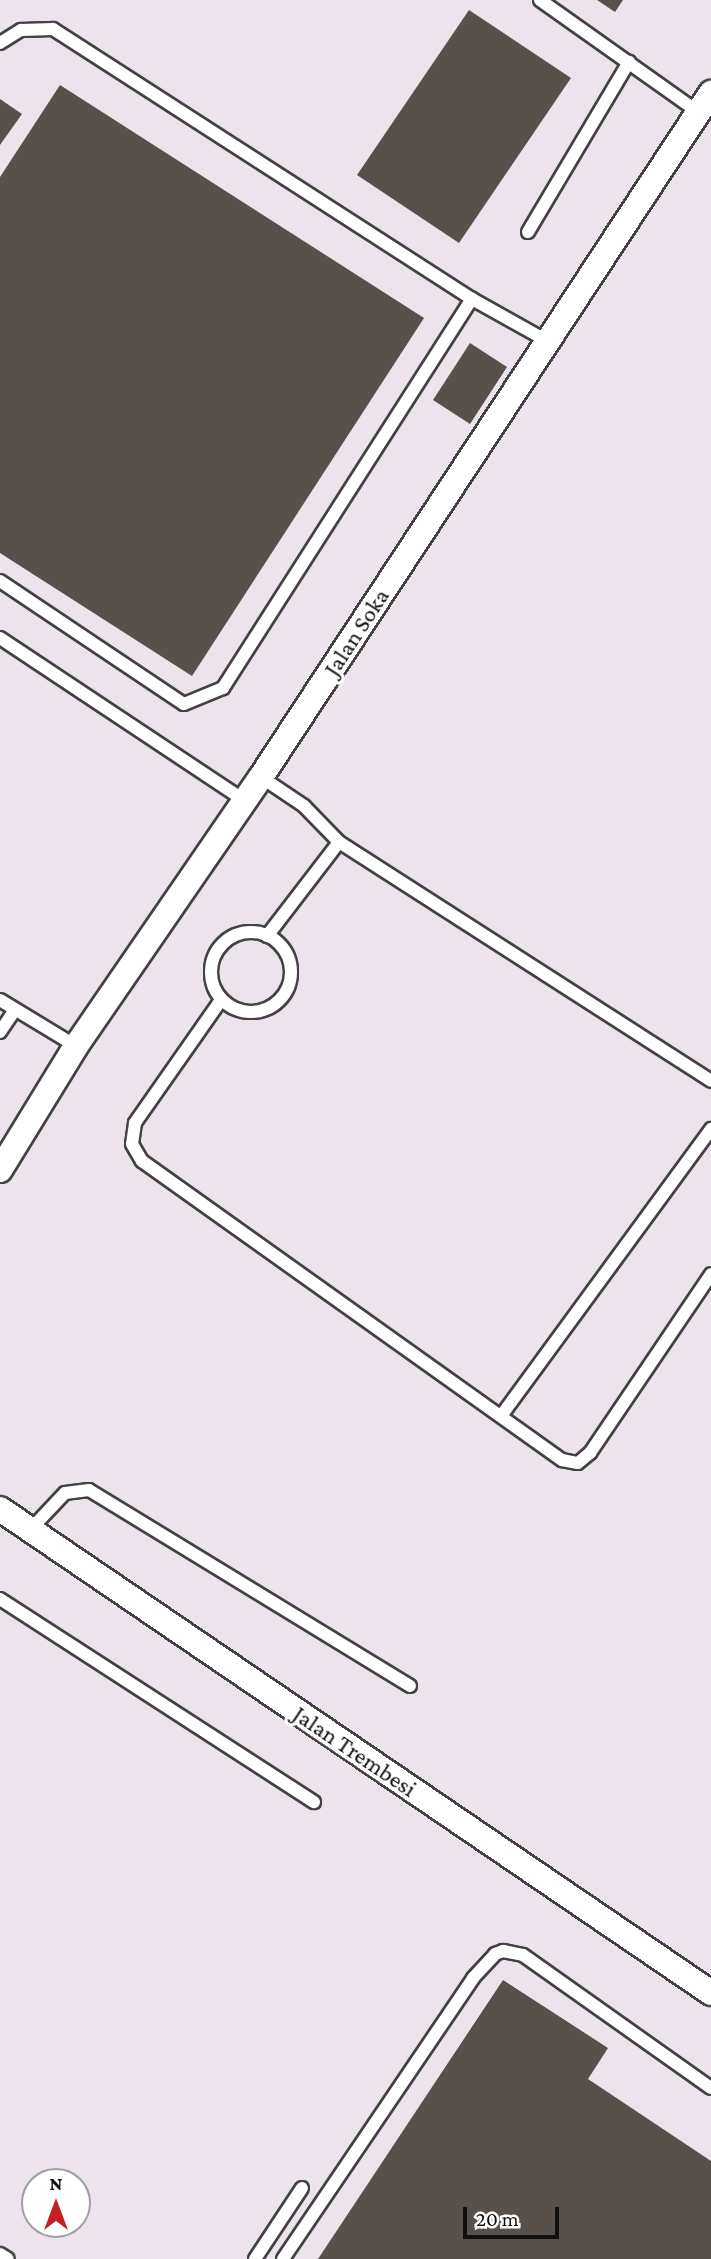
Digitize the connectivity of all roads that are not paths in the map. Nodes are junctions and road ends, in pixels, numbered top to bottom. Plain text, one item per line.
1 (540, 0) edge
2 (0, 43) edge
3 (629, 62) junction
4 (705, 102) edge
5 (528, 232) dead end
6 (472, 299) junction
7 (547, 341) junction
8 (0, 581) edge
9 (0, 638) edge
10 (261, 777) junction
11 (245, 801) junction
12 (339, 842) junction
13 (267, 936) junction
14 (0, 1000) edge
15 (221, 1000) junction
16 (15, 1010) junction
17 (0, 1032) edge
18 (76, 1046) junction
19 (711, 1081) edge
20 (711, 1129) edge
21 (0, 1170) edge
22 (711, 1274) edge
23 (501, 1416) junction
24 (0, 1509) edge
25 (30, 1530) junction
26 (0, 1599) edge
27 (410, 1686) dead end
28 (314, 1802) dead end
29 (711, 1993) edge
30 (711, 2088) edge
31 (302, 2188) dead end
32 (0, 2254) edge
33 (8, 2259) edge
34 (255, 2259) edge
35 (283, 2259) edge

1 - 3 lane
2 - 6 lane
3 - 4 lane
3 - 5 lane
4 - 7 street, Jalan Soka
6 - 7 lane
6 - 8 lane
7 - 10 street, Jalan Soka
9 - 11 lane
10 - 11 street, Jalan Soka
10 - 12 lane
11 - 18 street, Jalan Soka
12 - 13 lane
12 - 19 lane
13 - 15 lane
13 - 15 lane
14 - 16 lane
15 - 23 lane
16 - 17 lane
16 - 18 lane
18 - 21 street, Jalan Soka
20 - 23 lane
22 - 23 lane
24 - 25 street, Jalan Trembesi
25 - 27 lane
25 - 29 street, Jalan Trembesi
26 - 28 lane
30 - 35 lane
31 - 34 lane
32 - 33 lane

